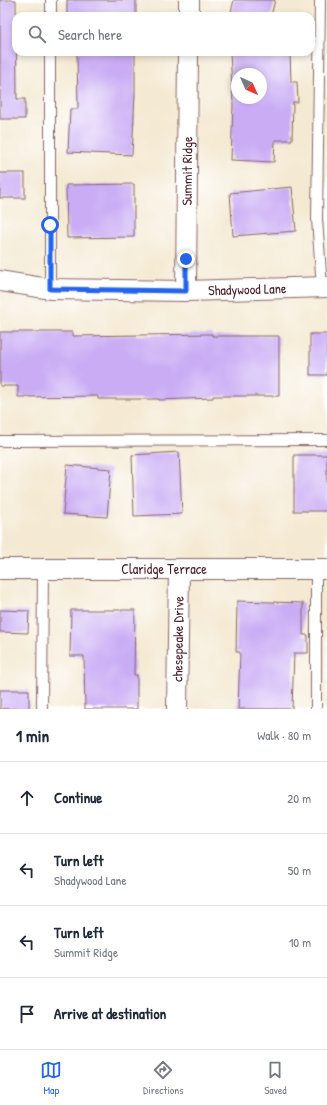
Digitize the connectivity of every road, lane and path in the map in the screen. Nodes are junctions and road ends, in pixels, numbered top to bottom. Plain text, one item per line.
1 (51, 0) edge
2 (189, 0) edge
3 (320, 0) edge
4 (50, 12) edge
5 (189, 12) edge
6 (50, 56) edge
7 (188, 56) edge
8 (0, 281) edge
9 (325, 287) edge
10 (50, 289) junction
11 (186, 291) junction
12 (327, 440) edge
13 (0, 441) edge
14 (0, 569) edge
15 (43, 569) junction
16 (179, 569) junction
17 (322, 569) edge
18 (42, 709) edge
19 (177, 709) edge
20 (316, 709) edge

1 - 4 lane
2 - 5 street
3 - 9 lane
6 - 10 lane
7 - 11 street, Summit Ridge
8 - 10 street, Shadywood Lane
9 - 11 street, Shadywood Lane
10 - 11 street, Shadywood Lane
12 - 13 lane
14 - 15 street, Claridge Terrace
15 - 16 street, Claridge Terrace
15 - 18 lane
16 - 17 street, Claridge Terrace
16 - 19 street, chesepeake Drive
17 - 20 lane

